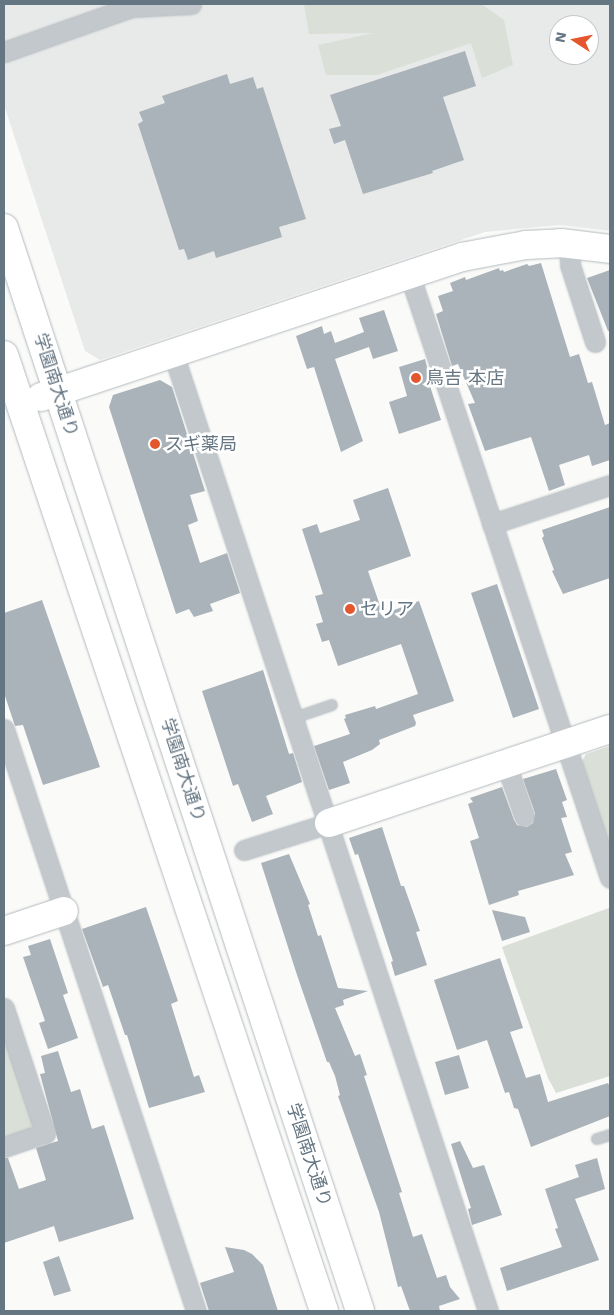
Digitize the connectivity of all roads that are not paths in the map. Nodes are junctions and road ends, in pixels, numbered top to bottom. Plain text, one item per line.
1 (191, 4) edge
2 (4, 51) edge
3 (4, 228) edge
4 (569, 244) junction
5 (610, 249) edge
6 (410, 276) junction
7 (595, 342) dead end
8 (173, 353) junction
9 (4, 355) edge
10 (58, 391) junction
11 (12, 406) edge
12 (610, 485) edge
13 (492, 524) junction
14 (332, 705) dead end
15 (294, 718) junction
16 (4, 729) edge
17 (610, 729) edge
18 (566, 744) junction
19 (506, 764) junction
20 (524, 816) dead end
21 (329, 824) junction
22 (244, 850) dead end
23 (610, 877) edge
24 (64, 911) junction
25 (4, 931) edge
26 (4, 1008) edge
27 (610, 1135) edge
28 (597, 1139) dead end
29 (4, 1148) edge
30 (196, 1311) edge
31 (324, 1311) edge
32 (360, 1311) edge
33 (488, 1311) edge

1 - 2 street
3 - 10 main road, 学園南大通り
4 - 5 main road
4 - 6 main road
4 - 7 street
6 - 8 main road
6 - 13 street
8 - 10 main road
8 - 15 street
9 - 11 main road, 学園南大通り
10 - 11 main road
10 - 32 main road, 学園南大通り
11 - 31 main road, 学園南大通り
12 - 13 street
13 - 18 street
14 - 15 lane
15 - 21 street
16 - 24 street
17 - 18 main road
18 - 19 main road
18 - 23 street
19 - 20 street
19 - 21 main road
21 - 22 street
21 - 33 street
24 - 25 main road
24 - 30 street
26 - 29 street
27 - 28 lane

